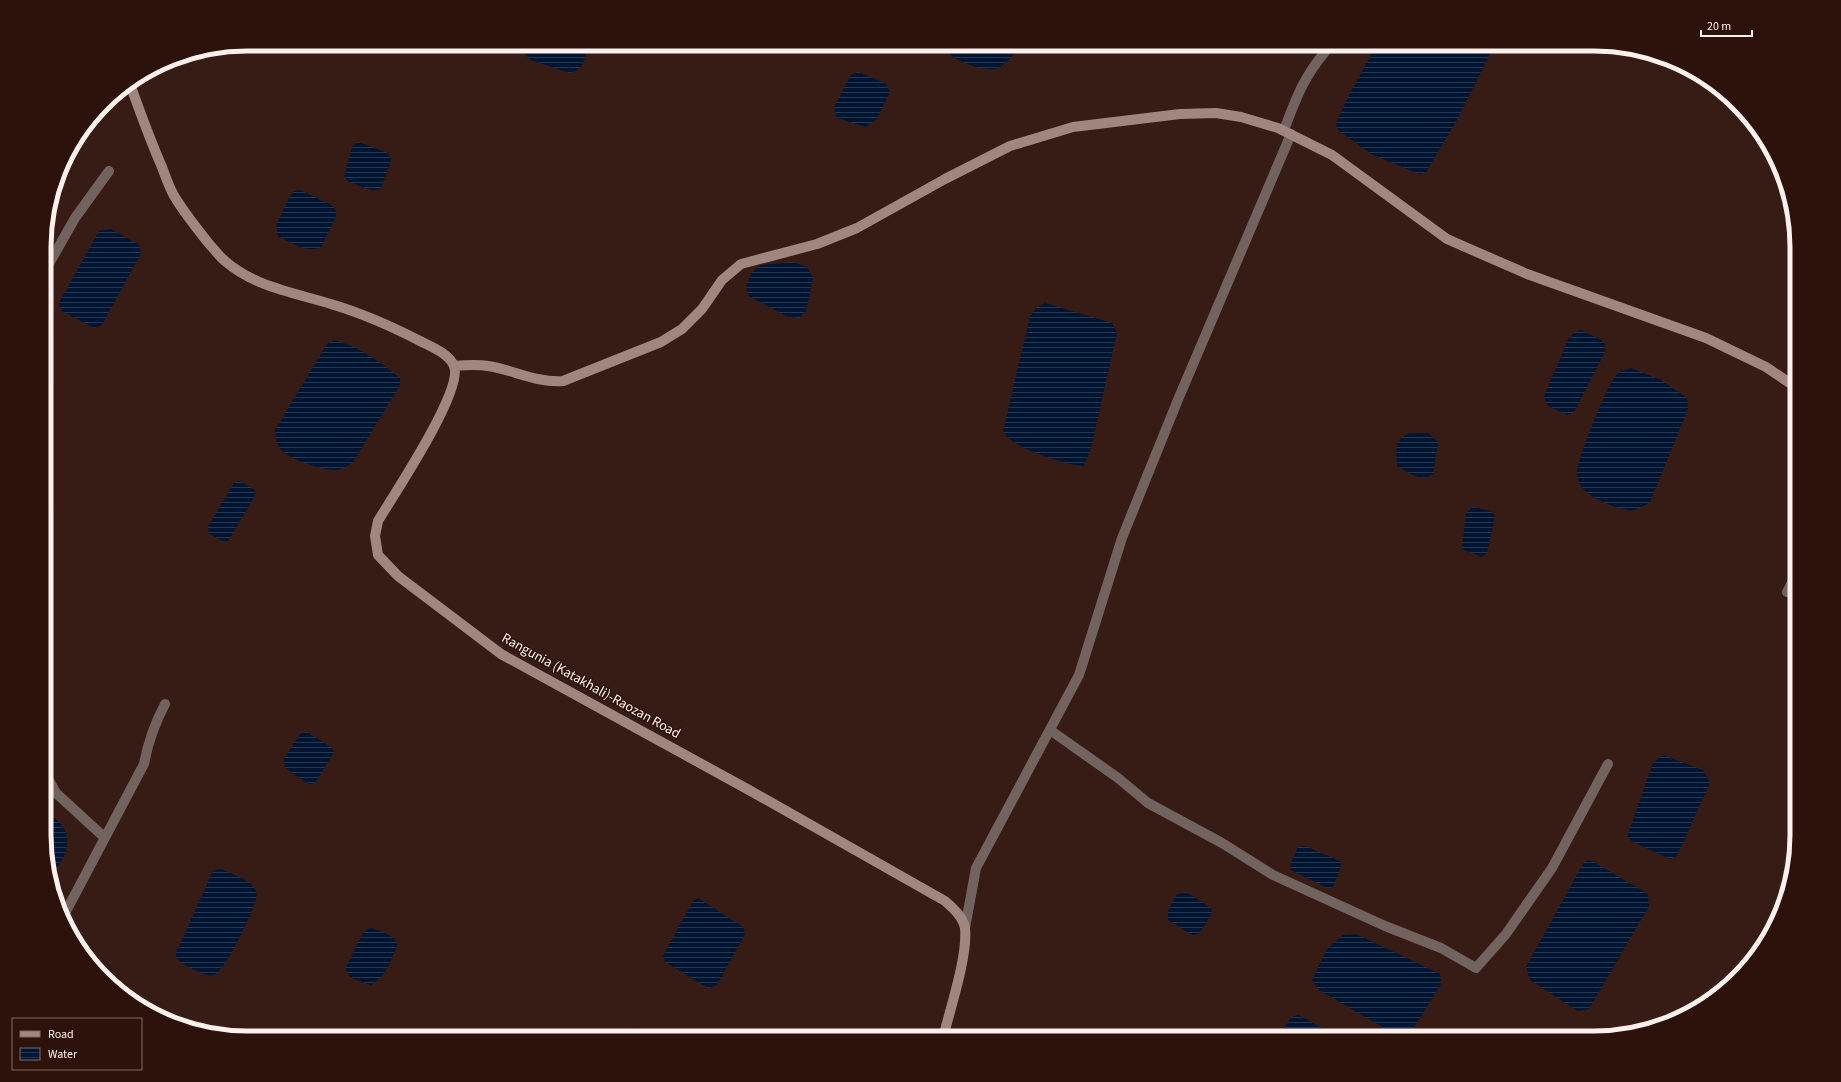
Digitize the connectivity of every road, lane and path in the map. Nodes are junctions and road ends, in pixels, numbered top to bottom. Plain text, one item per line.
1 (1326, 51) edge
2 (132, 89) edge
3 (1287, 132) junction
4 (109, 170) dead end
5 (51, 260) edge
6 (454, 366) junction
7 (1790, 383) edge
8 (1790, 586) edge
9 (1787, 592) dead end
10 (165, 704) dead end
11 (1050, 730) junction
12 (1608, 764) dead end
13 (51, 784) edge
14 (104, 837) junction
15 (66, 911) edge
16 (965, 928) junction
17 (945, 1031) edge

1 - 3 street
2 - 6 main road
3 - 6 main road
3 - 7 main road
3 - 11 street
4 - 5 street
6 - 16 main road, Rangunia (Katakhali)-Raozan Road
8 - 9 street
10 - 14 street
11 - 12 street
11 - 16 street
13 - 14 street
14 - 15 street
16 - 17 main road

